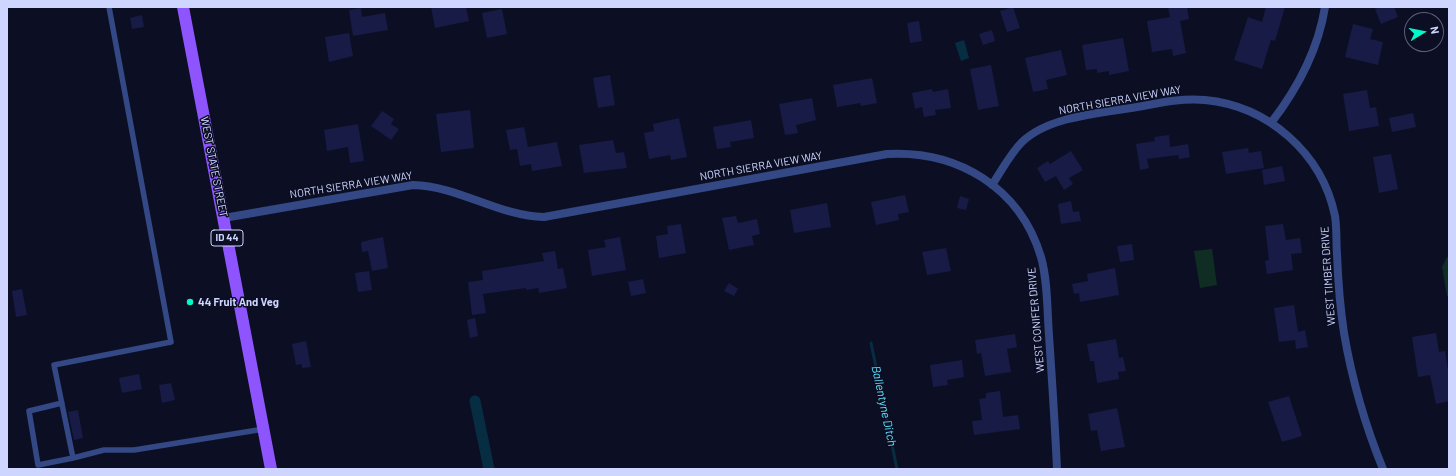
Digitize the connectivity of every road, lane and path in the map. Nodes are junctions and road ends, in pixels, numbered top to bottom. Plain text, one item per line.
1 (109, 7) edge
2 (183, 7) edge
3 (1325, 7) edge
4 (1271, 123) junction
5 (992, 184) junction
6 (224, 218) junction
7 (62, 403) junction
8 (264, 429) junction
9 (73, 458) junction
10 (272, 469) edge
11 (1057, 469) edge
12 (1383, 469) edge

1 - 7 lane
2 - 6 main road, WEST STATE STREET / ID 44
3 - 4 street
4 - 5 street, NORTH SIERRA VIEW WAY
4 - 12 street, WEST TIMBER DRIVE
5 - 6 street, NORTH SIERRA VIEW WAY
5 - 11 street, WEST CONIFER DRIVE
6 - 8 main road, WEST STATE STREET / ID 44
7 - 9 lane
7 - 9 lane
8 - 9 lane
8 - 10 main road, WEST STATE STREET / ID 44

